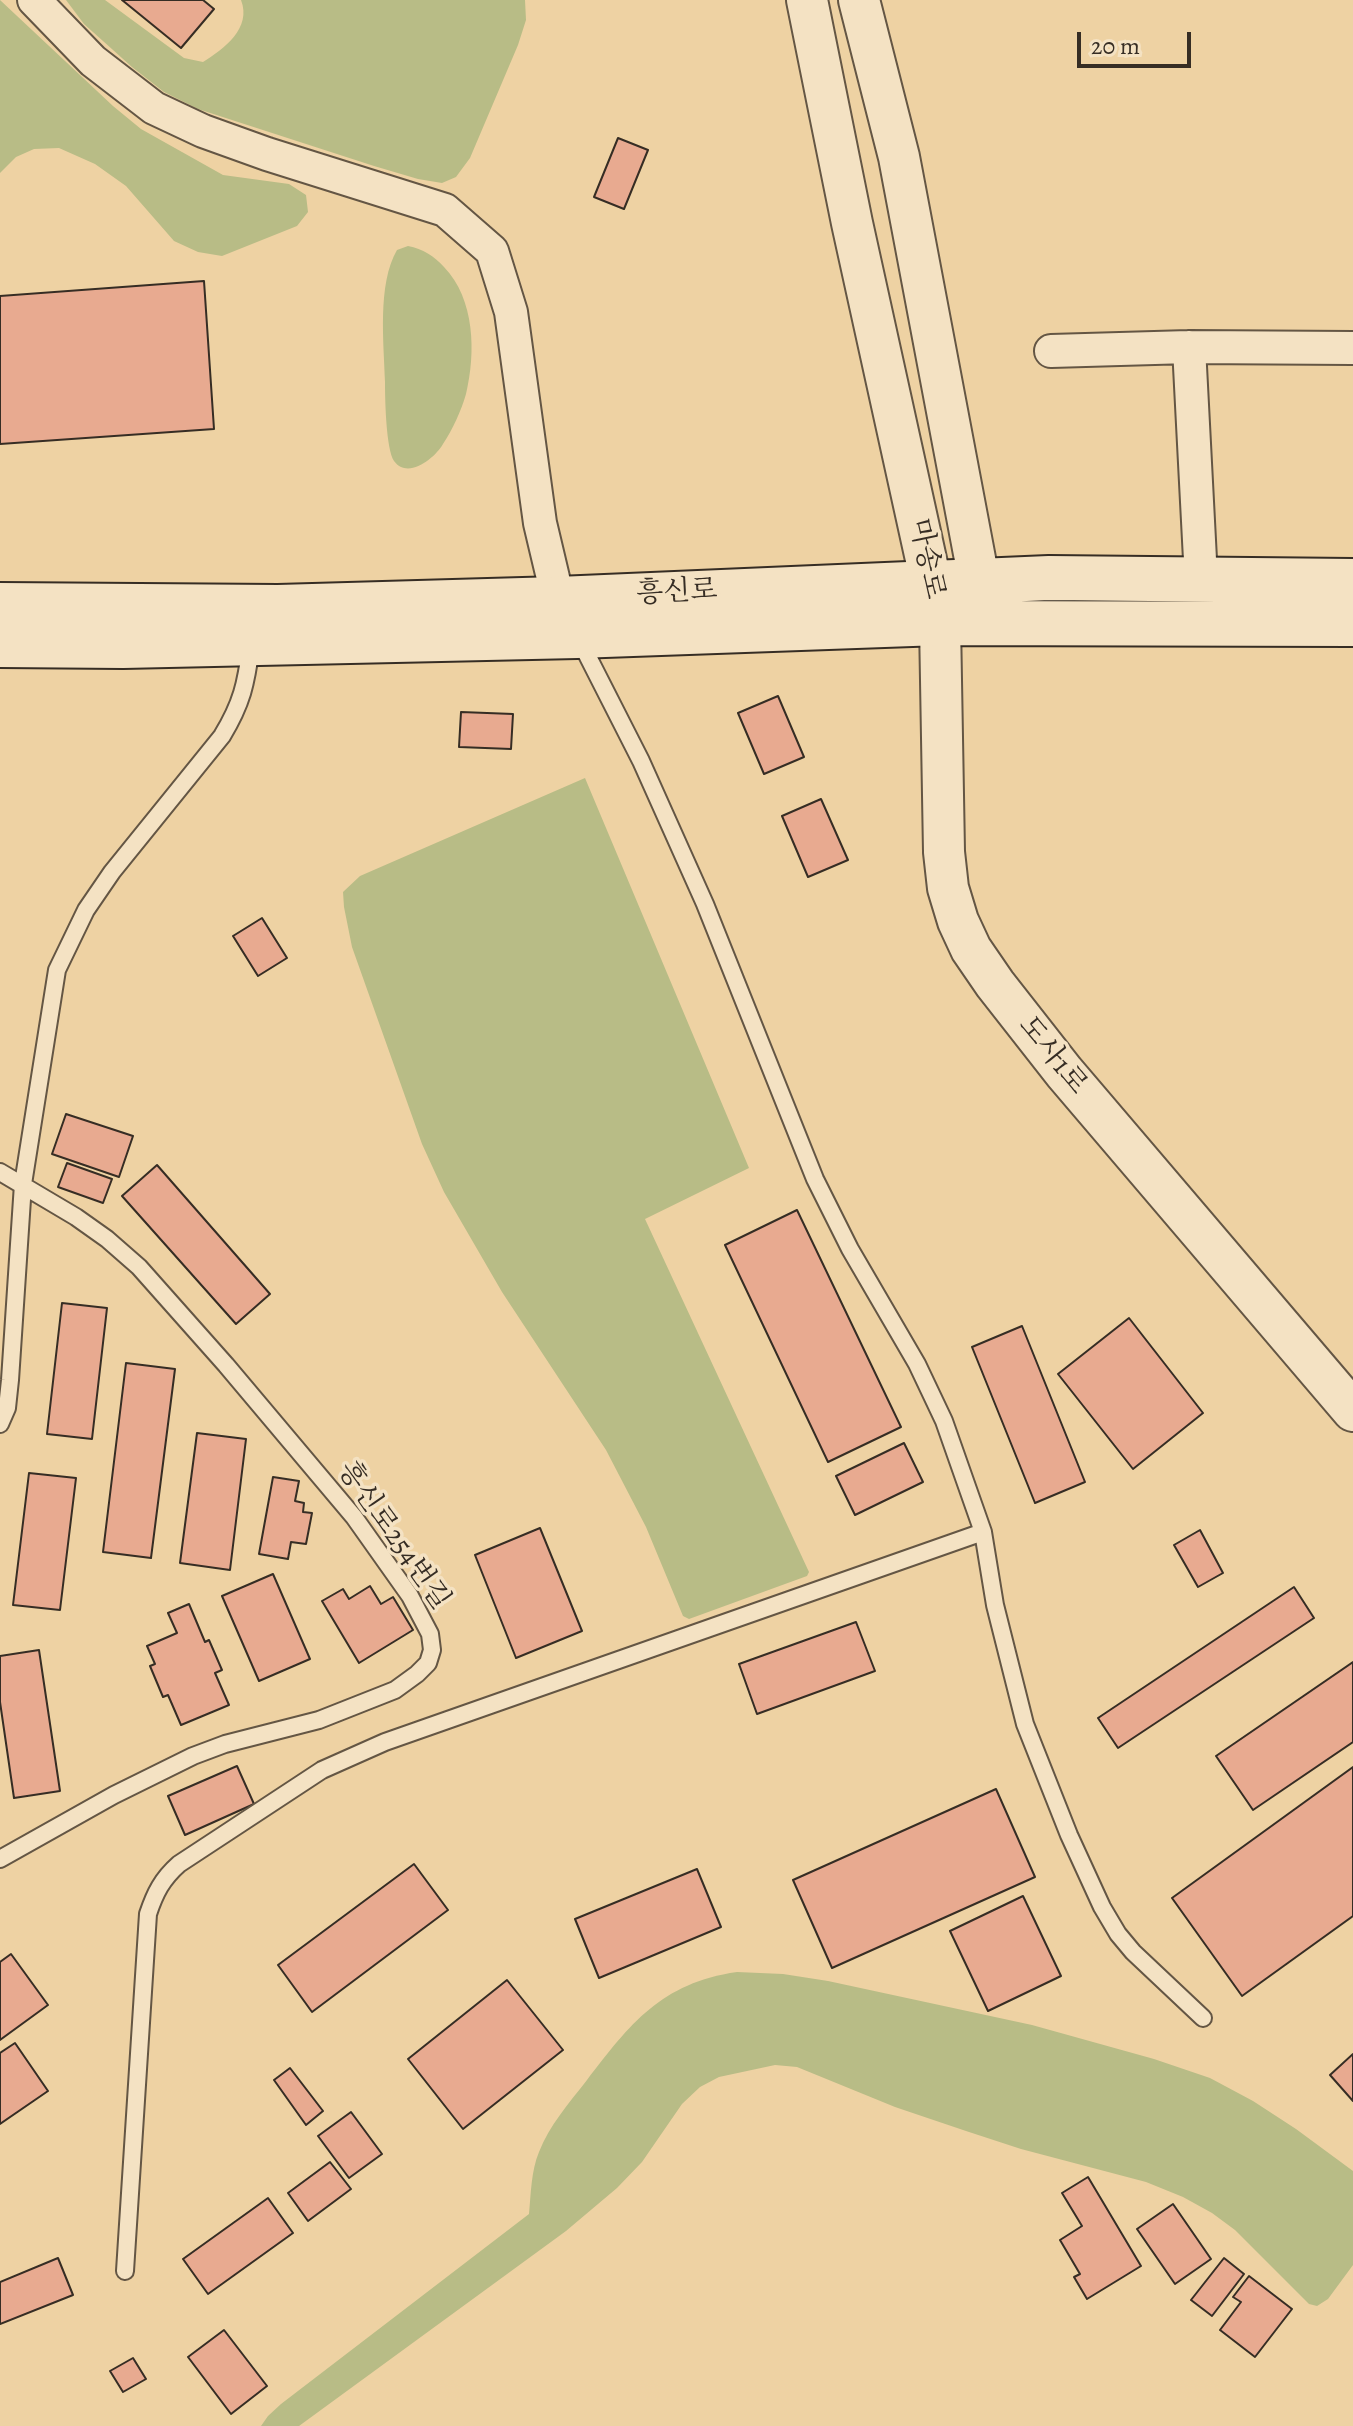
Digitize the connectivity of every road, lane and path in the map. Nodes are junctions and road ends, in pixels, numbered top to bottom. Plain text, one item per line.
1 (34, 0) edge
2 (807, 0) edge
3 (859, 0) edge
4 (1189, 347) junction
5 (1353, 348) edge
6 (1051, 351) dead end
7 (1201, 579) junction
8 (979, 580) junction
9 (1353, 581) edge
10 (935, 602) junction
11 (0, 605) edge
12 (567, 617) junction
13 (1353, 624) edge
14 (252, 643) junction
15 (0, 645) edge
16 (0, 1172) edge
17 (23, 1184) junction
18 (1353, 1411) edge
19 (0, 1424) edge
20 (983, 1532) junction
21 (0, 1859) edge
22 (1203, 2018) dead end
23 (125, 2271) dead end

1 - 12 street
2 - 10 street, 마송로
3 - 8 street, 마송로
4 - 5 street
4 - 6 street
4 - 7 street
7 - 8 main road, 흥신로
7 - 9 main road, 흥신로
8 - 10 main road, 흥신로
10 - 12 main road, 흥신로
10 - 13 main road, 흥신로
10 - 18 street, 도사1로
11 - 12 main road, 흥신로
12 - 14 main road, 흥신로
12 - 20 lane
14 - 15 main road, 흥신로
14 - 17 lane
16 - 17 lane, 흥신로254번길
17 - 19 lane
17 - 21 lane, 흥신로254번길
20 - 22 lane
20 - 23 lane

